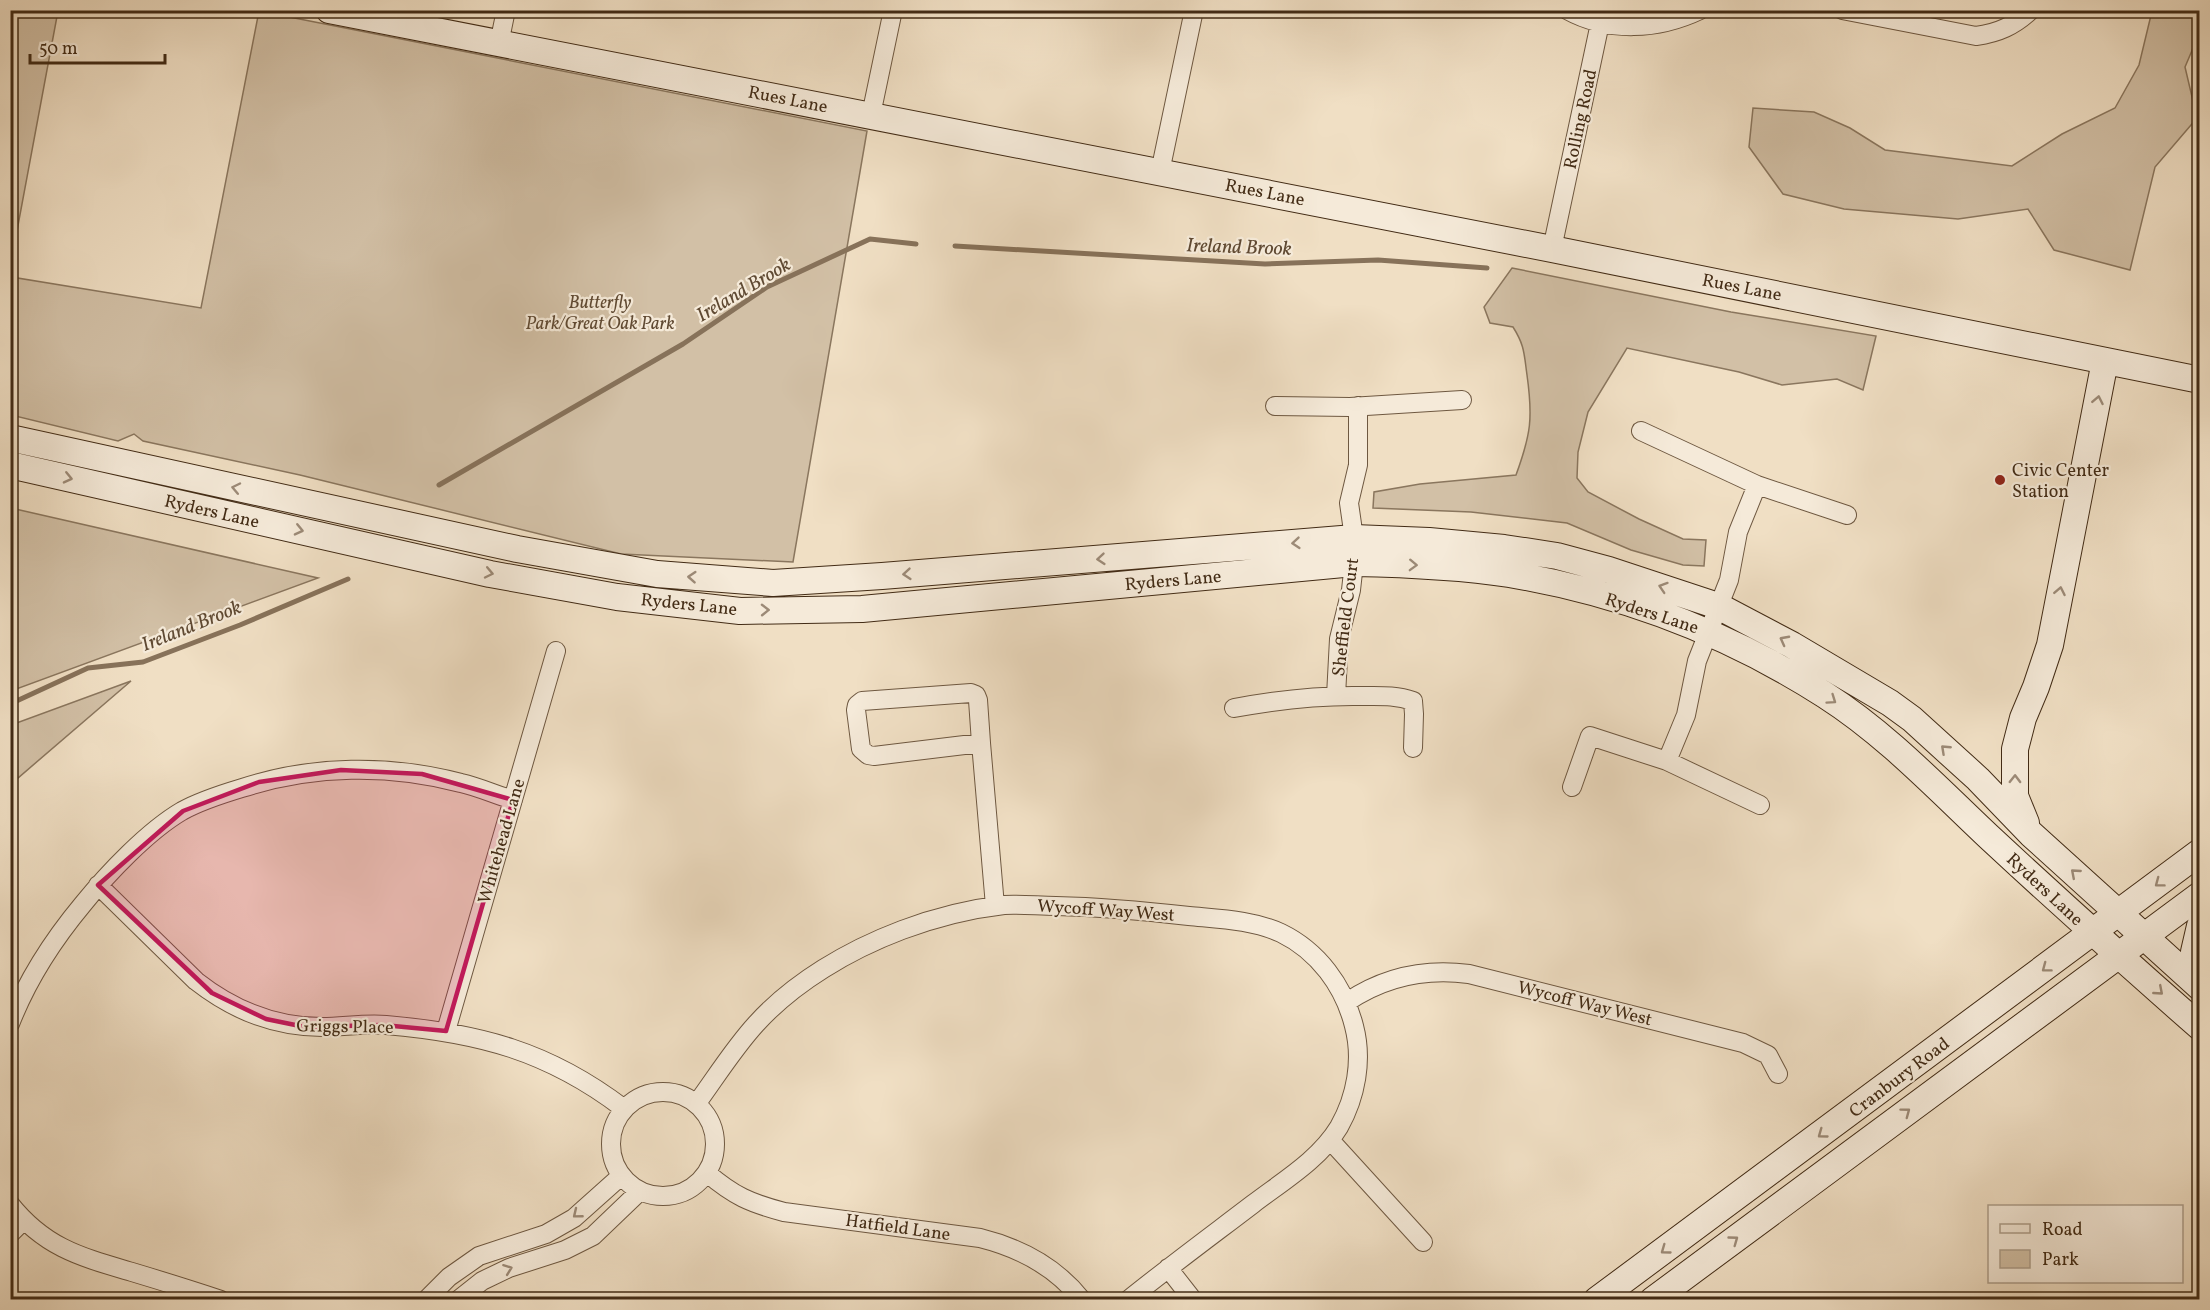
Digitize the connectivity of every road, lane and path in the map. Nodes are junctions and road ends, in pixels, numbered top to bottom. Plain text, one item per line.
1 (329, 10) edge
2 (506, 10) edge
3 (893, 10) edge
4 (1194, 10) edge
5 (1567, 10) edge
6 (1700, 10) edge
7 (1842, 10) edge
8 (2031, 10) edge
9 (1600, 23) junction
10 (499, 44) junction
11 (871, 115) junction
12 (1160, 172) junction
13 (1552, 249) junction
14 (2105, 361) junction
15 (2199, 380) edge
16 (1462, 400) dead end
17 (1275, 406) dead end
18 (1358, 406) junction
19 (1641, 431) dead end
20 (10, 438) edge
21 (10, 465) edge
22 (1757, 485) junction
23 (1847, 515) dead end
24 (1354, 551) junction
25 (1718, 606) junction
26 (1708, 631) junction
27 (556, 651) dead end
28 (1336, 696) junction
29 (1234, 708) dead end
30 (981, 743) junction
31 (1413, 748) dead end
32 (1667, 761) junction
33 (1572, 788) dead end
34 (513, 800) junction
35 (1760, 805) dead end
36 (2031, 834) junction
37 (2199, 852) edge
38 (98, 885) junction
39 (2199, 895) edge
40 (995, 906) junction
41 (2118, 912) junction
42 (2199, 926) edge
43 (2092, 933) junction
44 (2145, 936) junction
45 (2118, 955) junction
46 (2199, 971) edge
47 (2199, 987) edge
48 (1347, 1002) junction
49 (10, 1024) edge
50 (2199, 1027) edge
51 (446, 1031) junction
52 (1778, 1074) dead end
53 (697, 1103) junction
54 (624, 1108) junction
55 (1330, 1140) junction
56 (707, 1173) junction
57 (621, 1176) junction
58 (640, 1191) junction
59 (10, 1204) edge
60 (24, 1220) junction
61 (10, 1234) edge
62 (1423, 1242) dead end
63 (1168, 1268) junction
64 (221, 1299) edge
65 (426, 1299) edge
66 (459, 1299) edge
67 (1082, 1299) edge
68 (1128, 1299) edge
69 (1193, 1299) edge
70 (1597, 1299) edge
71 (1653, 1299) edge

1 - 10 main road, Rues Lane
2 - 10 street
3 - 11 street
4 - 12 street
5 - 9 street
6 - 9 street
7 - 8 street
9 - 13 street, Rolling Road
10 - 11 main road, Rues Lane
11 - 12 main road, Rues Lane
12 - 13 main road, Rues Lane
13 - 14 main road, Rues Lane
14 - 15 main road, Rues Lane
36 -> 14 main road
16 - 18 street
17 - 18 street
18 - 24 street, Sheffield Court
19 - 22 street
24 -> 20 main road, Ryders Lane
21 -> 24 main road, Ryders Lane
22 - 23 street
22 - 25 street
25 -> 24 main road, Ryders Lane
24 -> 26 main road, Ryders Lane
24 - 28 street, Sheffield Court
25 - 26 street
36 -> 25 main road, Ryders Lane
26 - 32 street
26 -> 43 main road, Ryders Lane
27 - 34 street, Whitehead Lane
28 - 29 street, Sheffield Court
28 - 31 street, Sheffield Court
30 - 30 street
30 - 40 street
32 - 33 street
32 - 35 street
34 - 38 street
34 - 51 street, Whitehead Lane
41 -> 36 main road, Ryders Lane
37 -> 41 main road, Cranbury Road
38 - 49 street
38 - 51 street, Griggs Place
39 - 44 main road, Cranbury Road
40 - 48 street, Wycoff Way West
40 - 53 street
41 - 43 main road, Cranbury Road
41 - 44 main road, Ryders Lane
42 - 46 main road
43 - 45 main road, Ryders Lane
43 -> 70 main road, Cranbury Road
44 - 45 main road, Cranbury Road
44 - 47 main road, Ryders Lane
45 -> 50 main road, Ryders Lane
71 -> 45 main road, Cranbury Road
48 - 52 street, Wycoff Way West
48 - 55 street, Wycoff Way West
51 - 54 street, Griggs Place
53 - 54 street
53 - 56 street
54 - 57 street
55 - 62 street
55 - 63 street, Wycoff Way West
56 - 58 street
56 - 67 street, Hatfield Lane
57 - 58 street
57 -> 65 street
66 -> 58 street
59 - 60 street
60 - 61 street
60 - 64 street
63 - 68 street, Wycoff Way West
63 - 69 street

